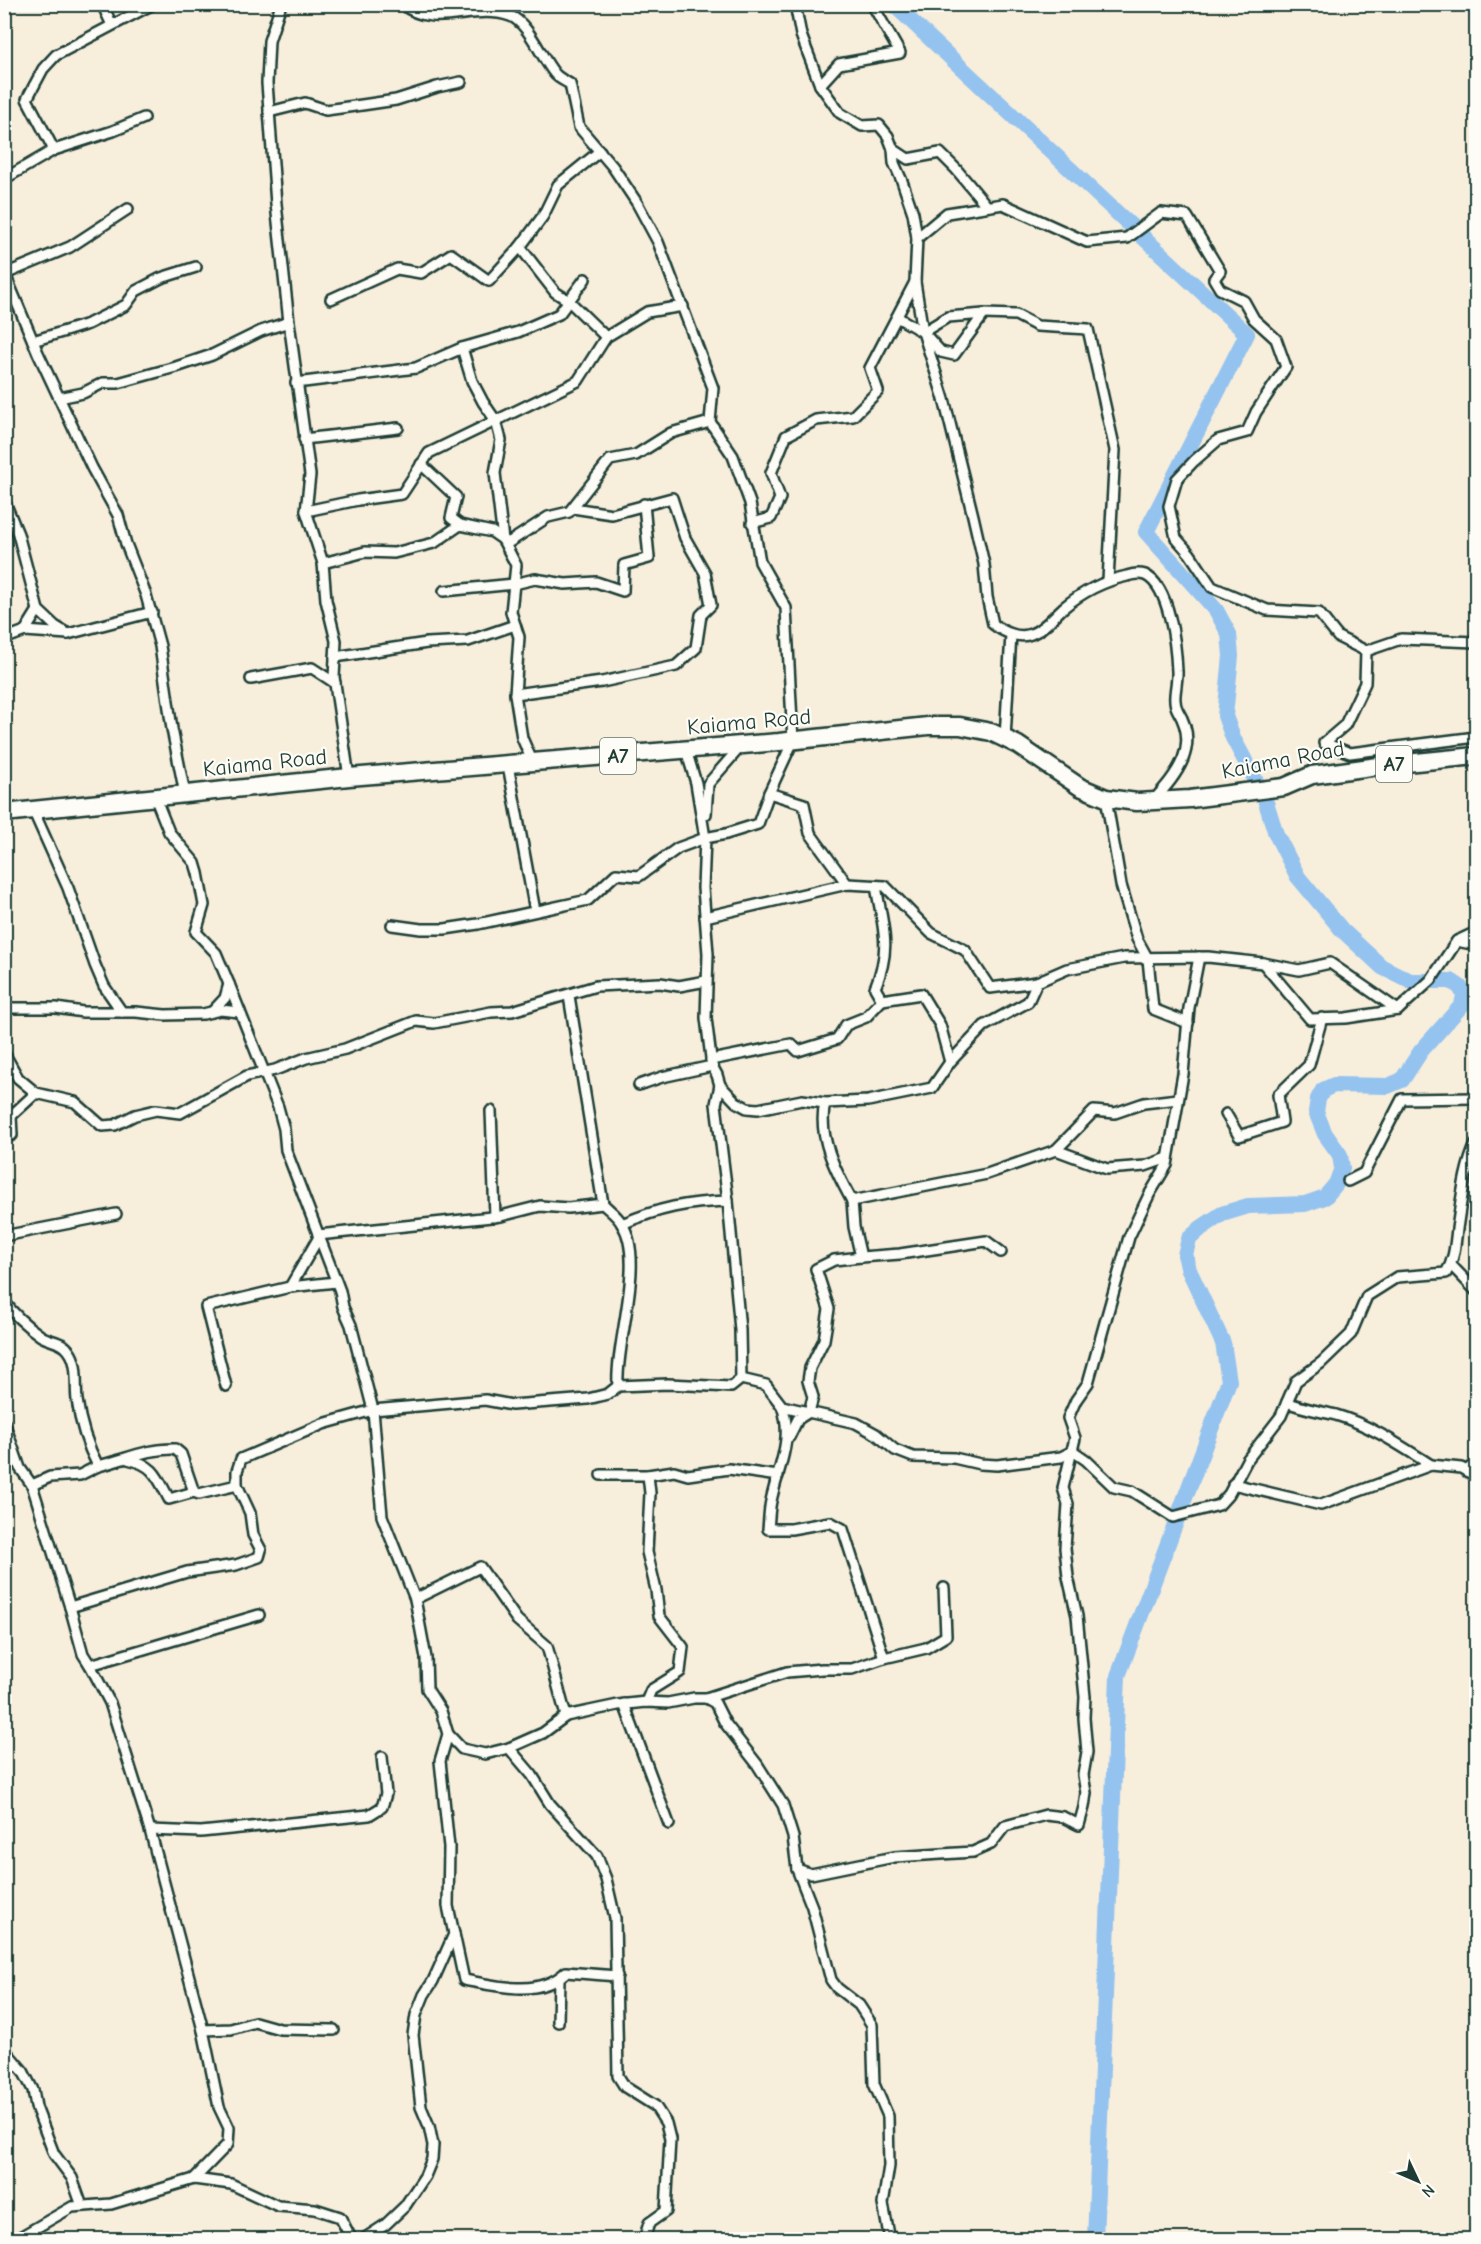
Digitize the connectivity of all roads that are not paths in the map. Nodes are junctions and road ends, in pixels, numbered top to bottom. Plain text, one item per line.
1 (102, 4) edge
2 (153, 4) edge
3 (281, 4) edge
4 (402, 4) edge
5 (795, 4) edge
6 (801, 4) edge
7 (872, 4) edge
8 (797, 17) junction
9 (112, 25) junction
10 (461, 82) dead end
11 (820, 85) junction
12 (269, 112) junction
13 (144, 118) dead end
14 (893, 149) junction
15 (54, 150) junction
16 (600, 151) junction
17 (4, 179) edge
18 (986, 206) junction
19 (128, 209) dead end
20 (917, 238) junction
21 (520, 247) junction
22 (196, 267) dead end
23 (5, 273) edge
24 (585, 279) dead end
25 (915, 282) junction
26 (331, 299) dead end
27 (568, 301) junction
28 (683, 306) junction
29 (984, 314) junction
30 (897, 317) junction
31 (289, 322) junction
32 (923, 332) junction
33 (606, 337) junction
34 (33, 341) junction
35 (462, 348) junction
36 (297, 383) junction
37 (59, 398) junction
38 (496, 421) junction
39 (710, 422) junction
40 (398, 428) dead end
41 (304, 439) junction
42 (421, 465) junction
43 (4, 500) edge
44 (644, 504) junction
45 (573, 508) junction
46 (306, 511) junction
47 (752, 523) junction
48 (460, 525) junction
49 (503, 540) junction
50 (323, 563) junction
51 (1108, 581) junction
52 (514, 584) junction
53 (444, 591) dead end
54 (38, 610) junction
55 (152, 612) junction
56 (515, 625) junction
57 (25, 632) junction
58 (69, 634) junction
59 (1011, 634) junction
60 (4, 639) edge
61 (1476, 642) edge
62 (1366, 651) junction
63 (335, 657) junction
64 (251, 679) dead end
65 (334, 683) junction
66 (515, 694) junction
67 (1476, 737) edge
68 (1005, 738) junction
69 (793, 741) junction
70 (742, 746) junction
71 (686, 750) junction
72 (1476, 756) edge
73 (533, 763) junction
74 (508, 765) junction
75 (349, 777) junction
76 (769, 793) junction
77 (185, 794) junction
78 (155, 797) junction
79 (1106, 798) junction
80 (1152, 802) junction
81 (33, 810) junction
82 (4, 813) edge
83 (705, 838) junction
84 (847, 884) junction
85 (876, 886) junction
86 (535, 911) junction
87 (705, 916) junction
88 (392, 925) dead end
89 (1476, 932) edge
90 (1457, 941) junction
91 (1476, 945) edge
92 (1199, 957) junction
93 (1148, 959) junction
94 (1263, 963) junction
95 (706, 981) junction
96 (1037, 982) junction
97 (229, 984) junction
98 (569, 996) junction
99 (882, 1000) junction
100 (4, 1008) edge
101 (1398, 1010) junction
102 (122, 1011) junction
103 (212, 1012) junction
104 (240, 1012) junction
105 (1322, 1018) junction
106 (1188, 1023) junction
107 (4, 1053) edge
108 (950, 1062) junction
109 (711, 1063) junction
110 (262, 1072) junction
111 (639, 1085) dead end
112 (720, 1085) junction
113 (36, 1093) junction
114 (1476, 1098) edge
115 (1178, 1099) junction
116 (825, 1103) junction
117 (491, 1111) dead end
118 (1226, 1114) dead end
119 (4, 1139) edge
120 (1476, 1144) edge
121 (1056, 1150) junction
122 (1168, 1158) junction
123 (1348, 1180) dead end
124 (728, 1201) junction
125 (852, 1201) junction
126 (603, 1204) junction
127 (116, 1214) dead end
128 (495, 1217) junction
129 (622, 1224) junction
130 (4, 1236) edge
131 (319, 1236) junction
132 (1001, 1252) dead end
133 (861, 1257) junction
134 (1451, 1265) junction
135 (336, 1282) junction
136 (290, 1287) junction
137 (1476, 1291) edge
138 (4, 1301) edge
139 (741, 1379) junction
140 (226, 1386) dead end
141 (618, 1386) junction
142 (1287, 1402) junction
143 (782, 1406) junction
144 (373, 1410) junction
145 (809, 1412) junction
146 (4, 1422) edge
147 (788, 1440) junction
148 (1073, 1451) junction
149 (128, 1459) junction
150 (1476, 1463) edge
151 (1431, 1465) junction
152 (98, 1466) junction
153 (1466, 1471) junction
154 (601, 1475) dead end
155 (648, 1475) junction
156 (778, 1476) junction
157 (1476, 1476) edge
158 (1233, 1484) junction
159 (32, 1485) junction
160 (237, 1485) junction
161 (194, 1492) junction
162 (944, 1588) dead end
163 (415, 1599) junction
164 (70, 1607) junction
165 (259, 1615) dead end
166 (884, 1658) junction
167 (90, 1665) junction
168 (706, 1698) junction
169 (646, 1702) junction
170 (624, 1704) junction
171 (566, 1716) junction
172 (448, 1734) junction
173 (509, 1749) junction
174 (382, 1757) dead end
175 (669, 1824) dead end
176 (150, 1830) junction
177 (797, 1869) junction
178 (454, 1934) junction
179 (617, 1976) junction
180 (559, 1979) junction
181 (558, 2022) dead end
182 (203, 2030) junction
183 (334, 2031) dead end
184 (4, 2049) edge
185 (194, 2179) junction
186 (82, 2206) junction
187 (15, 2240) edge
188 (352, 2240) edge
189 (362, 2240) edge
190 (644, 2240) edge
191 (890, 2240) edge

1 - 9 street
2 - 9 street
3 - 12 street
4 - 16 street
5 - 8 street
6 - 8 street
7 - 11 street
8 - 11 street
9 - 15 street
10 - 12 street
11 - 14 street
12 - 31 street
13 - 15 street
14 - 18 street
14 - 20 street
15 - 17 street
16 - 21 street
16 - 28 street
18 - 20 street
18 - 62 street
19 - 23 street
20 - 25 street
21 - 26 street
21 - 27 street
22 - 34 street
23 - 34 street
24 - 27 street
25 - 30 street
25 - 32 street
27 - 33 street
27 - 35 street
28 - 33 street
28 - 39 street
29 - 32 street
29 - 32 street
29 - 51 street
30 - 32 street
30 - 47 street
31 - 36 street
31 - 37 street
32 - 59 street
33 - 38 street
34 - 37 street
35 - 36 street
35 - 38 street
36 - 41 street
37 - 55 street
38 - 42 street
38 - 49 street
39 - 45 street
39 - 47 street
40 - 41 street
41 - 46 street
42 - 46 street
42 - 48 street
43 - 54 street
44 - 45 street
44 - 52 street
44 - 66 street
45 - 49 street
46 - 50 street
47 - 69 street
48 - 49 street
48 - 50 street
49 - 52 street
50 - 63 street
51 - 59 street
51 - 80 street
52 - 53 street
52 - 56 street
54 - 57 street
54 - 58 street
55 - 58 street
55 - 77 street
56 - 63 street
56 - 66 street
57 - 58 street
57 - 60 street
59 - 68 street
61 - 62 street
62 - 67 street
63 - 65 street
64 - 65 street
65 - 75 street
66 - 73 street
68 - 69 highway, Kaiama Road / A7
68 - 79 highway, Kaiama Road / A7
69 - 70 highway, Kaiama Road / A7
69 - 76 street
70 - 71 highway, Kaiama Road / A7
70 - 83 street
71 - 73 highway, Kaiama Road / A7
71 - 83 street
72 - 80 highway, Kaiama Road / A7
73 - 74 highway, Kaiama Road / A7
74 - 75 highway, Kaiama Road / A7
74 - 86 street
75 - 77 highway, Kaiama Road / A7
76 - 83 street
76 - 84 street
77 - 78 highway, Kaiama Road / A7
78 - 81 highway, Kaiama Road / A7
78 - 97 street
79 - 80 highway, Kaiama Road / A7
79 - 93 street
81 - 82 highway, Kaiama Road / A7
81 - 102 street
83 - 86 street
83 - 87 street
84 - 85 street
84 - 87 street
85 - 96 street
85 - 99 street
86 - 88 street
87 - 95 street
89 - 90 street
90 - 91 street
90 - 101 street
92 - 93 street
92 - 94 street
92 - 106 street
93 - 96 street
93 - 106 street
94 - 101 street
94 - 105 street
95 - 98 street
95 - 109 street
96 - 108 street
97 - 103 street
97 - 104 street
98 - 110 street
98 - 126 street
99 - 108 street
99 - 109 street
100 - 102 street
101 - 105 street
102 - 103 street
103 - 104 street
104 - 110 street
105 - 118 street
106 - 115 street
107 - 113 street
108 - 116 street
109 - 111 street
109 - 112 street
110 - 113 street
110 - 131 street
112 - 116 street
112 - 124 street
113 - 119 street
114 - 123 street
115 - 121 street
115 - 122 street
116 - 125 street
117 - 128 street
120 - 134 street
121 - 122 street
121 - 125 street
122 - 148 street
124 - 129 street
124 - 139 street
125 - 133 street
126 - 128 street
126 - 129 street
127 - 130 street
128 - 131 street
129 - 141 street
131 - 135 street
131 - 136 street
132 - 133 street
133 - 145 street
134 - 137 street
134 - 142 street
135 - 136 street
135 - 144 street
136 - 140 street
138 - 152 street
139 - 141 street
139 - 143 street
141 - 144 street
142 - 151 street
142 - 158 street
143 - 145 street
143 - 147 street
144 - 160 street
144 - 163 street
145 - 147 street
145 - 148 street
146 - 159 street
147 - 156 street
148 - 158 street
148 - 177 street
149 - 152 street
149 - 161 street
149 - 161 street
150 - 153 street
151 - 153 street
151 - 158 street
152 - 159 street
153 - 157 street
154 - 155 street
155 - 156 street
155 - 169 street
156 - 166 street
159 - 164 street
160 - 161 street
160 - 164 street
162 - 166 street
163 - 171 street
163 - 172 street
164 - 167 street
165 - 167 street
166 - 168 street
167 - 176 street
168 - 169 street
168 - 177 street
169 - 170 street
170 - 171 street
170 - 175 street
171 - 173 street
172 - 173 street
172 - 178 street
173 - 179 street
174 - 176 street
176 - 182 street
177 - 191 street
178 - 180 street
178 - 189 street
179 - 180 street
179 - 190 street
180 - 181 street
182 - 183 street
182 - 185 street
184 - 186 street
185 - 186 street
185 - 188 street
186 - 187 street

